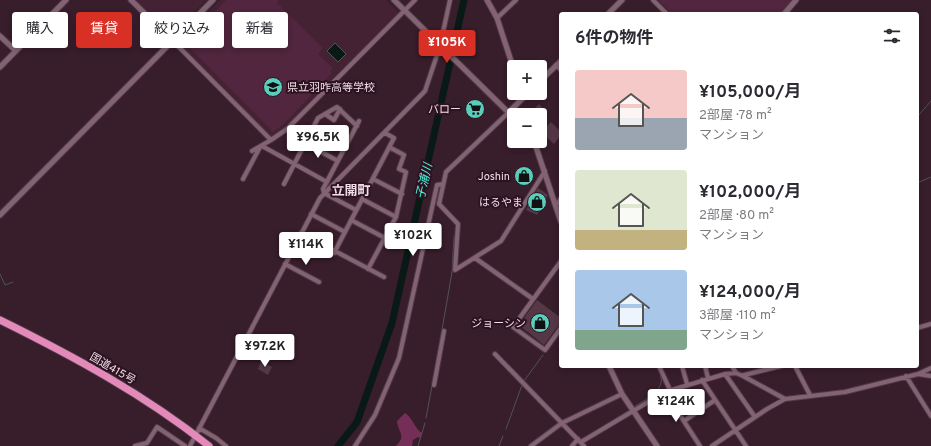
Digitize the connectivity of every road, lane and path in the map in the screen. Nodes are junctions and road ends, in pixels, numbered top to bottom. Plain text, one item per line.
1 (66, 0) edge
2 (131, 0) edge
3 (213, 0) edge
4 (394, 0) edge
5 (415, 0) edge
6 (450, 0) edge
7 (487, 0) edge
8 (516, 0) edge
9 (622, 0) edge
10 (653, 0) edge
11 (796, 0) edge
12 (405, 11) junction
13 (143, 12) edge
14 (201, 12) edge
15 (610, 12) edge
16 (665, 12) edge
17 (786, 12) edge
18 (496, 18) junction
19 (0, 36) edge
20 (442, 47) junction
21 (166, 48) edge
22 (180, 48) edge
23 (16, 51) junction
24 (511, 60) edge
25 (559, 62) edge
26 (556, 65) junction
27 (0, 67) edge
28 (559, 68) edge
29 (547, 74) edge
30 (518, 100) edge
31 (512, 108) edge
32 (340, 109) junction
33 (507, 112) edge
34 (325, 114) junction
35 (507, 114) edge
36 (359, 121) dead end
37 (357, 126) junction
38 (384, 132) junction
39 (271, 140) junction
40 (305, 143) junction
41 (261, 146) junction
42 (389, 147) junction
43 (537, 148) edge
44 (252, 151) dead end
45 (338, 161) junction
46 (294, 164) junction
47 (545, 170) junction
48 (373, 179) junction
49 (243, 180) dead end
50 (327, 182) junction
51 (284, 184) dead end
52 (443, 184) junction
53 (324, 193) junction
54 (402, 194) junction
55 (362, 199) junction
56 (559, 201) edge
57 (556, 206) junction
58 (356, 210) junction
59 (311, 214) junction
60 (0, 215) edge
61 (559, 216) edge
62 (396, 217) junction
63 (351, 220) junction
64 (345, 232) junction
65 (301, 234) junction
66 (385, 238) junction
67 (334, 252) junction
68 (475, 258) junction
69 (285, 264) junction
70 (559, 264) edge
71 (368, 269) junction
72 (384, 277) dead end
73 (319, 282) dead end
74 (533, 299) junction
75 (0, 320) edge
76 (931, 324) edge
77 (919, 327) edge
78 (444, 331) dead end
79 (559, 331) edge
80 (495, 354) dead end
81 (610, 368) edge
82 (660, 368) edge
83 (683, 368) edge
84 (706, 368) edge
85 (733, 368) edge
86 (773, 368) edge
87 (797, 368) edge
88 (931, 368) edge
89 (736, 373) junction
90 (725, 374) junction
91 (918, 374) junction
92 (743, 376) junction
93 (906, 376) junction
94 (931, 376) edge
95 (708, 378) junction
96 (702, 380) junction
97 (687, 384) junction
98 (434, 385) dead end
99 (670, 390) junction
100 (665, 392) junction
101 (622, 394) junction
102 (810, 395) junction
103 (785, 399) junction
104 (715, 400) junction
105 (633, 411) junction
106 (931, 416) edge
107 (755, 417) junction
108 (684, 421) junction
109 (562, 423) junction
110 (199, 428) junction
111 (735, 430) junction
112 (196, 435) junction
113 (579, 440) junction
114 (135, 446) edge
115 (185, 446) edge
116 (190, 446) edge
117 (209, 446) edge
118 (226, 446) edge
119 (355, 446) edge
120 (531, 446) edge
121 (572, 446) edge
122 (584, 446) edge
123 (657, 446) edge
124 (700, 446) edge
125 (712, 446) edge
126 (746, 446) edge

1 - 23 street
2 - 13 street
3 - 14 street
4 - 12 street
5 - 12 street
6 - 20 street
7 - 18 street
8 - 18 street
9 - 15 street
10 - 16 street
11 - 17 street
12 - 20 street
12 - 39 street
18 - 24 street
19 - 23 street
20 - 33 street
20 - 38 street
21 - 60 street
22 - 39 street
23 - 27 street
25 - 26 street
26 - 28 street
26 - 29 street
30 - 31 street
32 - 34 street
32 - 34 street
32 - 37 street
34 - 40 street
35 - 52 street
36 - 37 street
37 - 45 street
38 - 42 street
38 - 53 street
39 - 41 street
40 - 45 street
40 - 46 street
41 - 44 street
41 - 46 street
41 - 49 street
42 - 48 street
42 - 54 street
43 - 47 street
45 - 50 street
46 - 50 street
46 - 51 street
47 - 57 street
47 - 68 street
48 - 54 street
48 - 55 street
50 - 53 street
52 - 68 street
52 - 119 street
53 - 58 street
53 - 59 street
54 - 62 street
55 - 58 street
55 - 62 street
56 - 57 street
57 - 61 street
58 - 63 street
59 - 64 street
59 - 65 street
62 - 66 street
63 - 64 street
63 - 66 street
64 - 67 street
65 - 67 street
65 - 69 street
66 - 71 street
67 - 71 street
68 - 74 street
69 - 73 street
69 - 110 street
70 - 74 street
71 - 72 street
74 - 79 street
75 - 112 highway, 国道415号
76 - 77 street
78 - 98 street
80 - 109 street
81 - 101 street
82 - 99 street
83 - 97 street
84 - 95 street
85 - 89 street
86 - 92 street
87 - 102 street
88 - 91 street
89 - 90 street
89 - 92 street
90 - 95 street
90 - 107 street
91 - 93 street
91 - 94 street
92 - 103 street
93 - 102 street
93 - 106 street
95 - 96 street
96 - 97 street
96 - 104 street
97 - 99 street
99 - 100 street
100 - 105 street
100 - 108 street
101 - 105 street
101 - 109 street
102 - 103 street
103 - 107 street
104 - 108 street
104 - 111 street
105 - 113 street
105 - 123 street
107 - 111 street
108 - 124 street
109 - 113 street
109 - 120 street
110 - 112 street
110 - 118 street
111 - 125 street
111 - 126 street
112 - 116 street
112 - 117 highway, 国道415号
113 - 121 street
113 - 122 street
114 - 115 street

